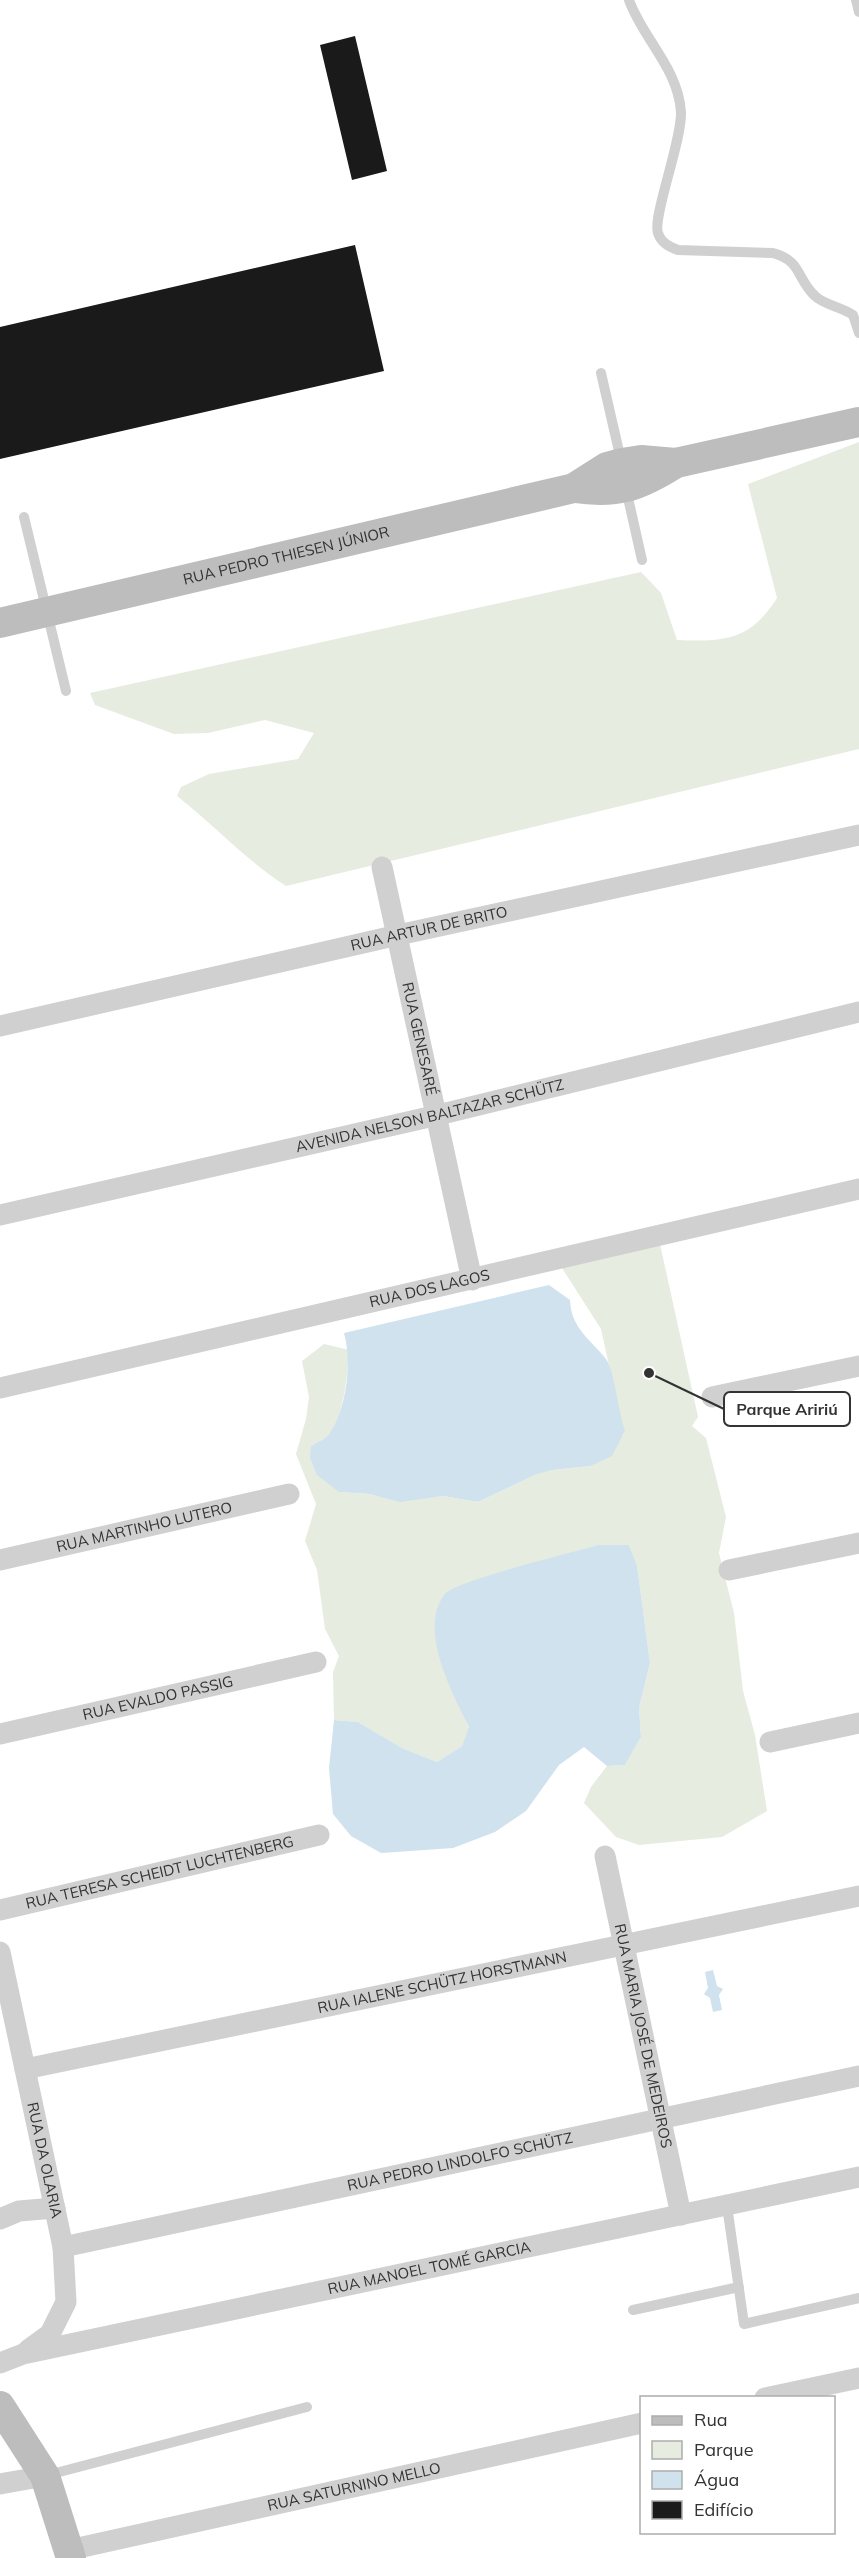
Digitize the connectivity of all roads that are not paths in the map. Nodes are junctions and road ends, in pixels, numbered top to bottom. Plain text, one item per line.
1 (629, 0) edge
2 (856, 0) edge
3 (859, 12) edge
4 (859, 329) edge
5 (601, 373) dead end
6 (859, 422) edge
7 (616, 478) junction
8 (24, 518) dead end
9 (642, 560) dead end
10 (47, 612) junction
11 (0, 623) edge
12 (66, 691) dead end
13 (859, 835) edge
14 (382, 867) dead end
15 (398, 935) junction
16 (859, 1012) edge
17 (0, 1026) edge
18 (438, 1115) junction
19 (859, 1190) edge
20 (0, 1215) edge
21 (472, 1280) junction
22 (859, 1366) edge
23 (0, 1388) edge
24 (712, 1397) dead end
25 (289, 1494) dead end
26 (859, 1543) edge
27 (0, 1560) edge
28 (729, 1570) dead end
29 (316, 1662) dead end
30 (859, 1723) edge
31 (0, 1734) edge
32 (770, 1742) dead end
33 (319, 1835) dead end
34 (605, 1856) dead end
35 (859, 1896) edge
36 (0, 1910) edge
37 (623, 1943) junction
38 (0, 1952) edge
39 (25, 2069) junction
40 (859, 2076) edge
41 (661, 2119) junction
42 (859, 2177) edge
43 (727, 2206) junction
44 (55, 2208) junction
45 (681, 2215) junction
46 (0, 2219) edge
47 (63, 2247) junction
48 (739, 2287) junction
49 (859, 2298) edge
50 (633, 2310) dead end
51 (22, 2354) junction
52 (0, 2363) edge
53 (859, 2378) edge
54 (770, 2396) edge
55 (307, 2407) dead end
56 (1, 2410) edge
57 (640, 2423) edge
58 (45, 2476) junction
59 (0, 2484) edge
60 (70, 2554) edge

1 - 4 lane
2 - 3 lane
5 - 7 lane
6 - 7 main road, RUA PEDRO THIESEN JÚNIOR
7 - 9 lane
7 - 10 main road, RUA PEDRO THIESEN JÚNIOR
8 - 10 lane
10 - 11 main road, RUA PEDRO THIESEN JÚNIOR
10 - 12 lane
13 - 15 street, RUA ARTUR DE BRITO
14 - 15 street, RUA GENESARÉ
15 - 17 street, RUA ARTUR DE BRITO
15 - 18 street, RUA GENESARÉ
16 - 18 street, AVENIDA NELSON BALTAZAR SCHÜTZ
18 - 20 street, AVENIDA NELSON BALTAZAR SCHÜTZ
18 - 21 street, RUA GENESARÉ
19 - 21 street, RUA DOS LAGOS
21 - 23 street, RUA DOS LAGOS
22 - 24 street
25 - 27 street, RUA MARTINHO LUTERO
26 - 28 street
29 - 31 street, RUA EVALDO PASSIG
30 - 32 street
33 - 36 street, RUA TERESA SCHEIDT LUCHTENBERG
34 - 37 street, RUA MARIA JOSÉ DE MEDEIROS
35 - 37 street, RUA IALENE SCHÜTZ HORSTMANN
37 - 39 street, RUA IALENE SCHÜTZ HORSTMANN
37 - 41 street, RUA MARIA JOSÉ DE MEDEIROS
38 - 39 street, RUA DA OLARIA
39 - 44 street, RUA DA OLARIA
40 - 41 street, RUA PEDRO LINDOLFO SCHÜTZ
41 - 45 street, RUA MARIA JOSÉ DE MEDEIROS
41 - 47 street, RUA PEDRO LINDOLFO SCHÜTZ
42 - 43 street, RUA MANOEL TOMÉ GARCIA
43 - 45 street, RUA MANOEL TOMÉ GARCIA
43 - 48 lane
44 - 46 street
44 - 47 street, RUA DA OLARIA
45 - 51 street, RUA MANOEL TOMÉ GARCIA
47 - 51 street, RUA DA OLARIA
48 - 49 lane
48 - 50 lane
51 - 52 street, RUA MANOEL TOMÉ GARCIA
53 - 54 street
55 - 58 lane
56 - 58 main road
57 - 60 street, RUA SATURNINO MELLO
58 - 59 street
58 - 60 main road

